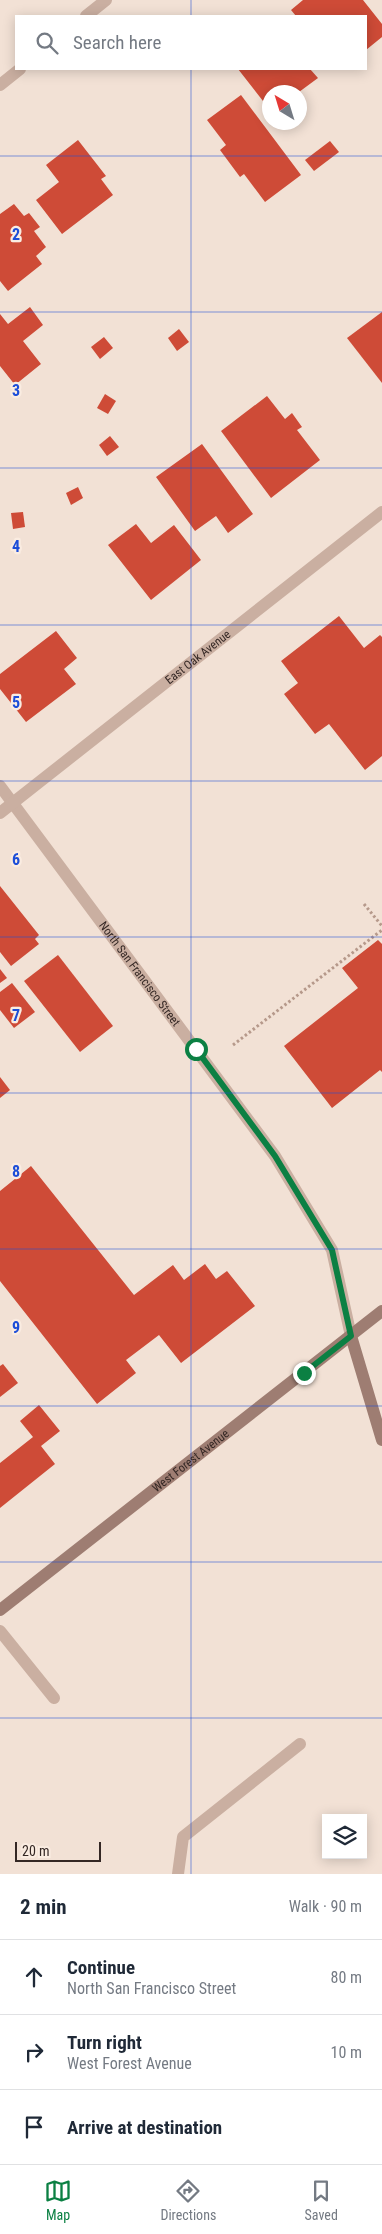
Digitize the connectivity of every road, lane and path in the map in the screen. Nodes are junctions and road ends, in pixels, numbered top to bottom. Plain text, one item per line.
1 (106, 0) edge
2 (87, 15) edge
3 (19, 70) edge
4 (0, 85) edge
5 (382, 512) edge
6 (0, 786) edge
7 (13, 802) junction
8 (0, 813) edge
9 (364, 904) dead end
10 (382, 926) edge
11 (382, 930) edge
12 (234, 1044) dead end
13 (382, 1311) edge
14 (351, 1336) junction
15 (382, 1440) edge
16 (0, 1610) edge
17 (0, 1631) edge
18 (54, 1698) dead end
19 (300, 1744) dead end
20 (178, 1874) edge

1 - 2 street
3 - 4 street
5 - 7 street, East Oak Avenue
6 - 7 street, North San Francisco Street
7 - 8 street, East Oak Avenue
7 - 14 street, North San Francisco Street
9 - 10 path
11 - 12 path
13 - 14 main road, West Forest Avenue
14 - 15 main road, North San Francisco Street
14 - 16 main road, West Forest Avenue
17 - 18 street
19 - 20 street

